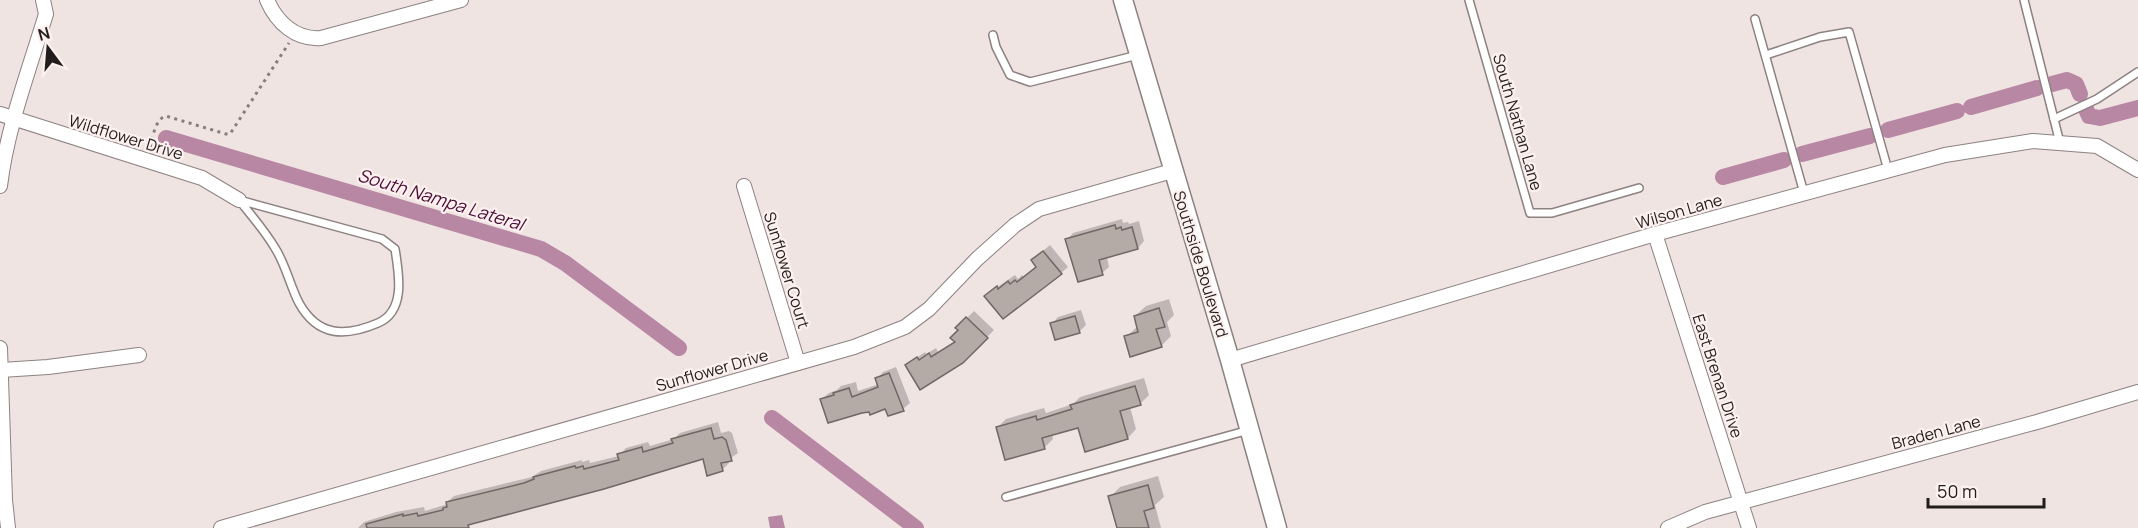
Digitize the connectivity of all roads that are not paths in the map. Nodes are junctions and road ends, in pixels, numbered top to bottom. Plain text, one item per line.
1 (43, 0) edge
2 (267, 0) edge
3 (461, 0) edge
4 (1123, 0) edge
5 (1469, 0) edge
6 (2024, 0) edge
7 (1755, 19) dead end
8 (993, 35) dead end
9 (1138, 55) junction
10 (1766, 55) junction
11 (2138, 72) edge
12 (0, 114) edge
13 (15, 119) junction
14 (2054, 119) junction
15 (2061, 143) junction
16 (1888, 170) junction
17 (2138, 170) edge
18 (1172, 171) junction
19 (0, 186) edge
20 (744, 186) dead end
21 (1639, 188) dead end
22 (1804, 193) junction
23 (239, 200) junction
24 (1655, 234) junction
25 (0, 348) edge
26 (139, 355) dead end
27 (1230, 360) junction
28 (798, 363) junction
29 (1, 370) edge
30 (2138, 392) edge
31 (1249, 430) junction
32 (1006, 497) dead end
33 (1742, 502) junction
34 (8, 528) edge
35 (221, 528) edge
36 (1277, 528) edge
37 (1668, 528) edge
38 (1749, 528) edge

1 - 13 street
2 - 3 street
4 - 9 main road, Southside Boulevard
5 - 21 lane, South Nathan Lane
6 - 14 lane
7 - 10 lane
8 - 9 lane
9 - 18 main road, Southside Boulevard
10 - 16 lane
10 - 22 lane
11 - 14 lane
12 - 13 street, Wildflower Drive
13 - 19 street
13 - 23 street, Wildflower Drive
14 - 15 lane
15 - 16 street, Wilson Lane
15 - 17 street, Wilson Lane
16 - 22 street, Wilson Lane
18 - 27 main road, Southside Boulevard
18 - 28 street, Sunflower Drive
20 - 28 street, Sunflower Court
22 - 24 street, Wilson Lane
23 - 23 lane
24 - 27 street, Wilson Lane
24 - 33 street, East Brenan Drive
25 - 29 street
26 - 29 street
27 - 31 main road, Southside Boulevard
28 - 35 street, Sunflower Drive
29 - 34 street
30 - 33 street, Braden Lane
31 - 32 lane
31 - 36 main road, Southside Boulevard
33 - 37 street, Braden Lane
33 - 38 street, East Brenan Drive

